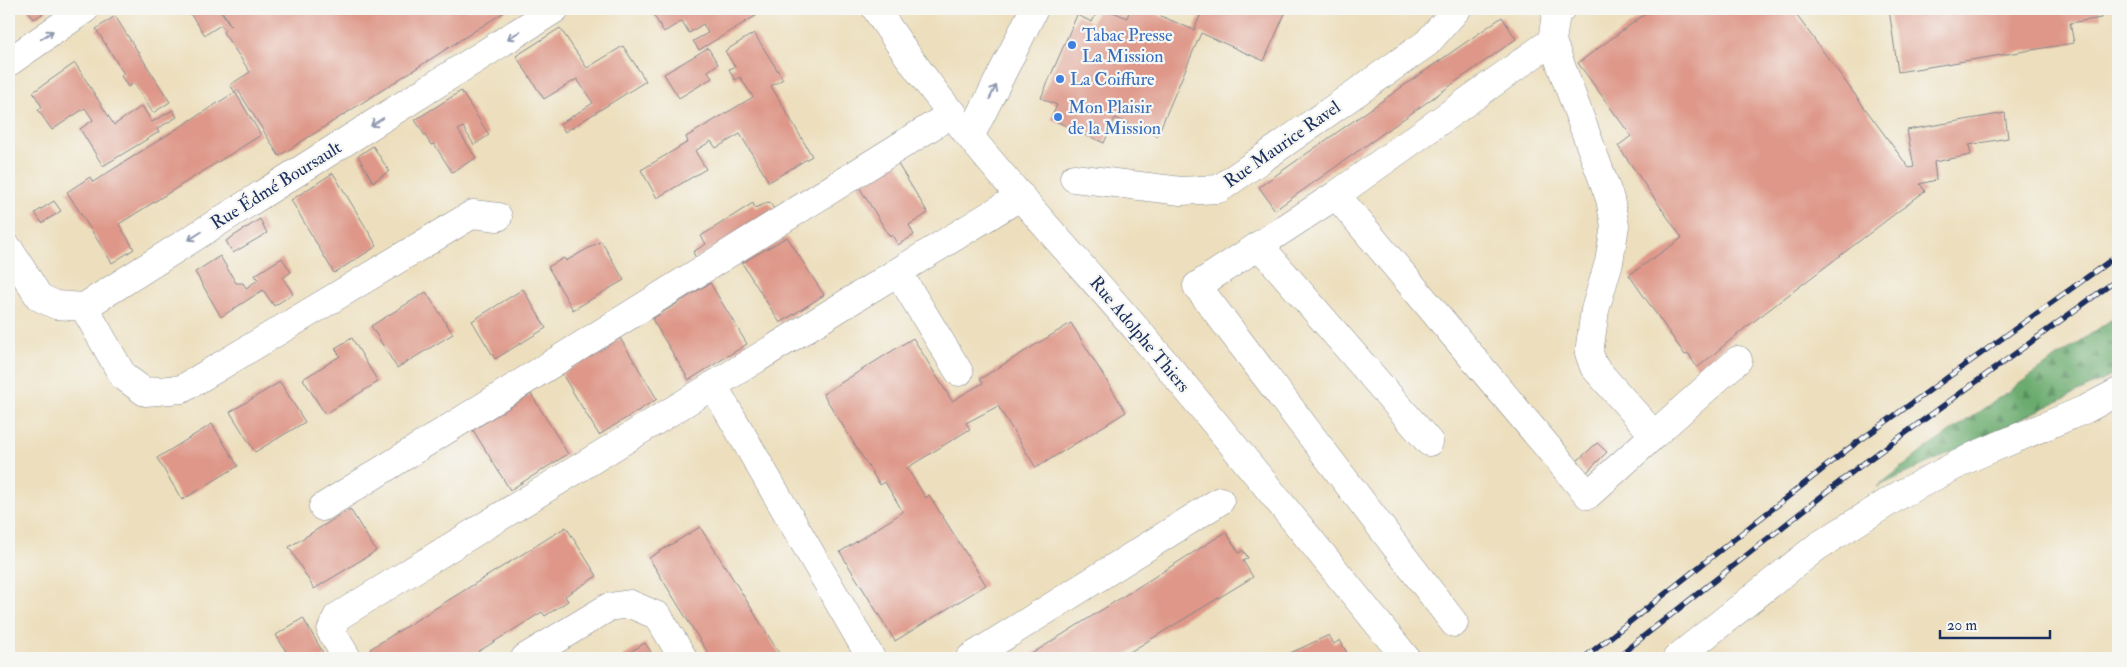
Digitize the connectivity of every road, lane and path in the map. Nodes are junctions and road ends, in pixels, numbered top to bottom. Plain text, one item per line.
1 (85, 9) edge
2 (555, 9) edge
3 (876, 9) edge
4 (1034, 9) edge
5 (1457, 9) edge
6 (1561, 9) edge
7 (1552, 41) junction
8 (9, 62) edge
9 (953, 113) junction
10 (971, 135) junction
11 (1074, 178) dead end
12 (1336, 195) junction
13 (1021, 196) junction
14 (498, 217) dead end
15 (1259, 245) junction
16 (9, 249) edge
17 (898, 272) junction
18 (84, 307) junction
19 (1738, 360) dead end
20 (958, 372) dead end
21 (713, 385) junction
22 (2118, 392) edge
23 (1654, 435) junction
24 (1428, 442) dead end
25 (1220, 501) dead end
26 (323, 507) dead end
27 (1454, 623) dead end
28 (347, 658) edge
29 (525, 658) edge
30 (683, 658) edge
31 (871, 658) edge
32 (970, 658) edge
33 (1406, 658) edge
34 (1677, 658) edge

8 -> 1 street
2 -> 18 street, Rue Édmé Boursault
3 - 9 street, Rue Adolphe Thiers
10 -> 4 street
5 - 11 street, Rue Maurice Ravel
6 - 7 street
7 - 12 street
7 - 23 street
9 - 10 street, Rue Adolphe Thiers
9 - 26 street
10 - 13 street, Rue Adolphe Thiers
12 - 15 street
12 - 23 street
13 - 17 street
13 - 33 street, Rue Adolphe Thiers
14 - 18 street
15 - 24 street
15 - 27 street
16 - 18 street
17 - 20 street
17 - 21 street
19 - 23 street
21 - 28 street
21 - 31 street
22 - 34 street
25 - 32 street
29 - 30 street

